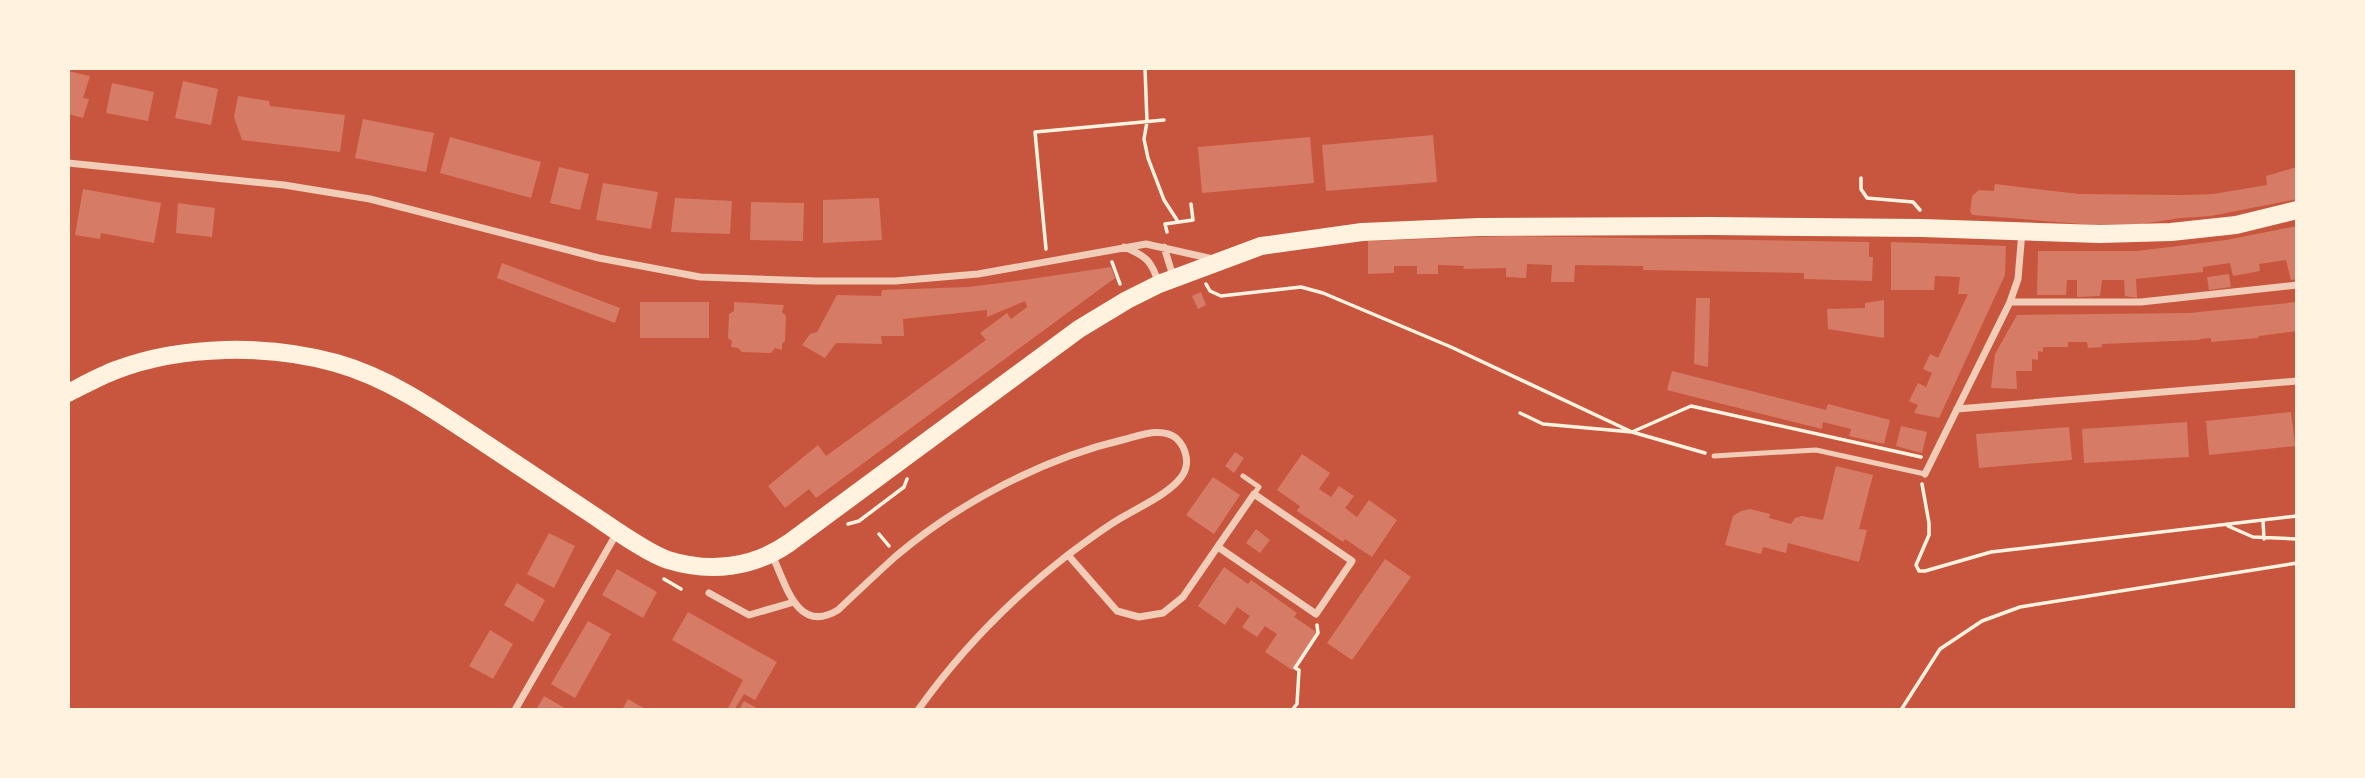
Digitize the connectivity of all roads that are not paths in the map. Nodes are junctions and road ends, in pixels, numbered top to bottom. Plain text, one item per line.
1 (68, 163) edge
2 (2297, 209) edge
3 (2022, 230) junction
4 (1124, 247) junction
5 (1164, 247) junction
6 (1218, 260) junction
7 (1166, 281) junction
8 (2297, 285) edge
9 (2010, 302) junction
10 (2297, 381) edge
11 (68, 393) edge
12 (1957, 409) junction
13 (1714, 456) road end
14 (1925, 474) joint
15 (1243, 477) dead end
16 (1254, 494) junction
17 (618, 531) junction
18 (1218, 547) junction
19 (772, 555) junction
20 (1068, 555) junction
21 (709, 593) dead end
22 (794, 601) junction
23 (515, 710) edge
24 (918, 710) edge

1 - 4 street
2 - 3 main road
3 - 6 main road
3 - 9 street
4 - 5 street
4 - 7 street
5 - 6 street
5 - 7 street
6 - 7 main road
7 - 19 main road
8 - 9 street
9 - 12 street
10 - 12 street
11 - 17 main road
12 - 14 street
13 - 14 lane
15 - 16 lane
16 - 18 street
16 - 18 street
17 - 19 main road
17 - 23 street
18 - 20 street
19 - 22 street
20 - 22 street
20 - 24 street
21 - 22 street

